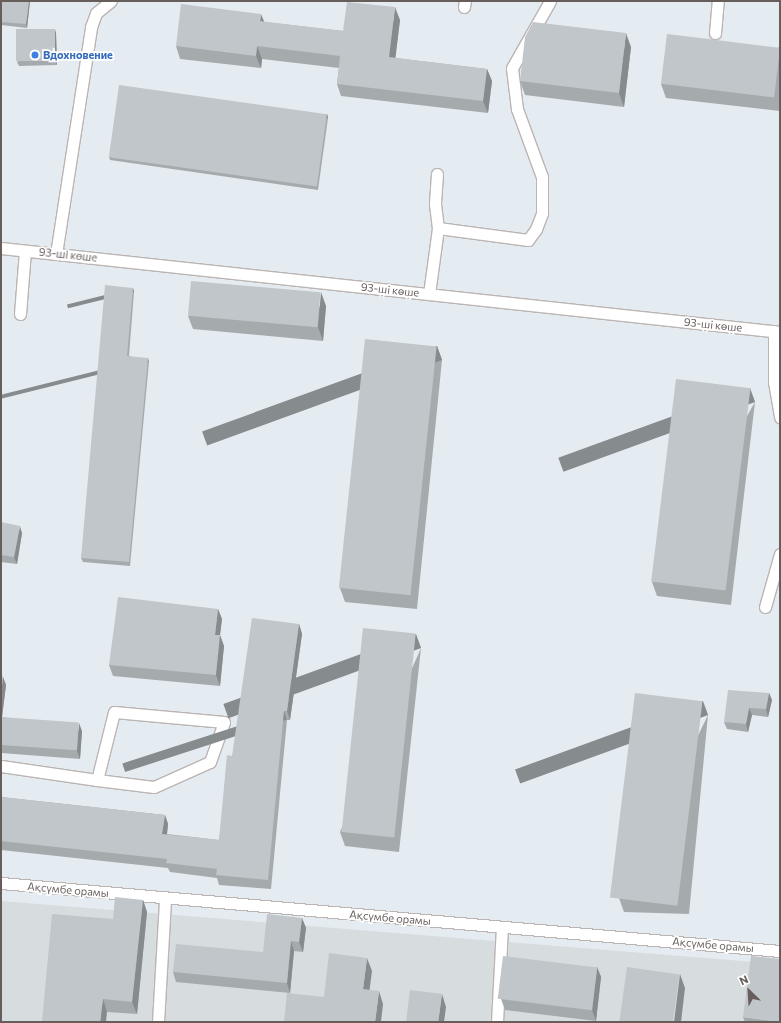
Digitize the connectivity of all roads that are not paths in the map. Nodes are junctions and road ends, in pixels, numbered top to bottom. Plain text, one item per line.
1 (110, 1) edge
2 (550, 1) edge
3 (718, 1) edge
4 (715, 33) dead end
5 (437, 174) dead end
6 (438, 228) junction
7 (1, 248) edge
8 (25, 251) junction
9 (56, 254) junction
10 (429, 294) junction
11 (20, 314) dead end
12 (777, 331) edge
13 (780, 417) edge
14 (780, 554) edge
15 (765, 606) dead end
16 (1, 766) edge
17 (96, 780) junction
18 (1, 883) edge
19 (165, 898) junction
20 (502, 927) junction
21 (780, 951) edge
22 (158, 1022) edge
23 (497, 1022) edge

1 - 9 lane
2 - 6 lane
3 - 4 lane
5 - 6 lane
6 - 10 lane
7 - 8 lane, 93-ші көше
8 - 9 lane, 93-ші көше
8 - 11 lane
9 - 10 lane, 93-ші көше
10 - 12 lane, 93-ші көше
12 - 13 lane
14 - 15 lane
16 - 17 lane
17 - 17 lane
18 - 19 lane, Ақсүмбе орамы
19 - 20 lane, Ақсүмбе орамы
19 - 22 lane
20 - 21 lane, Ақсүмбе орамы
20 - 23 lane

